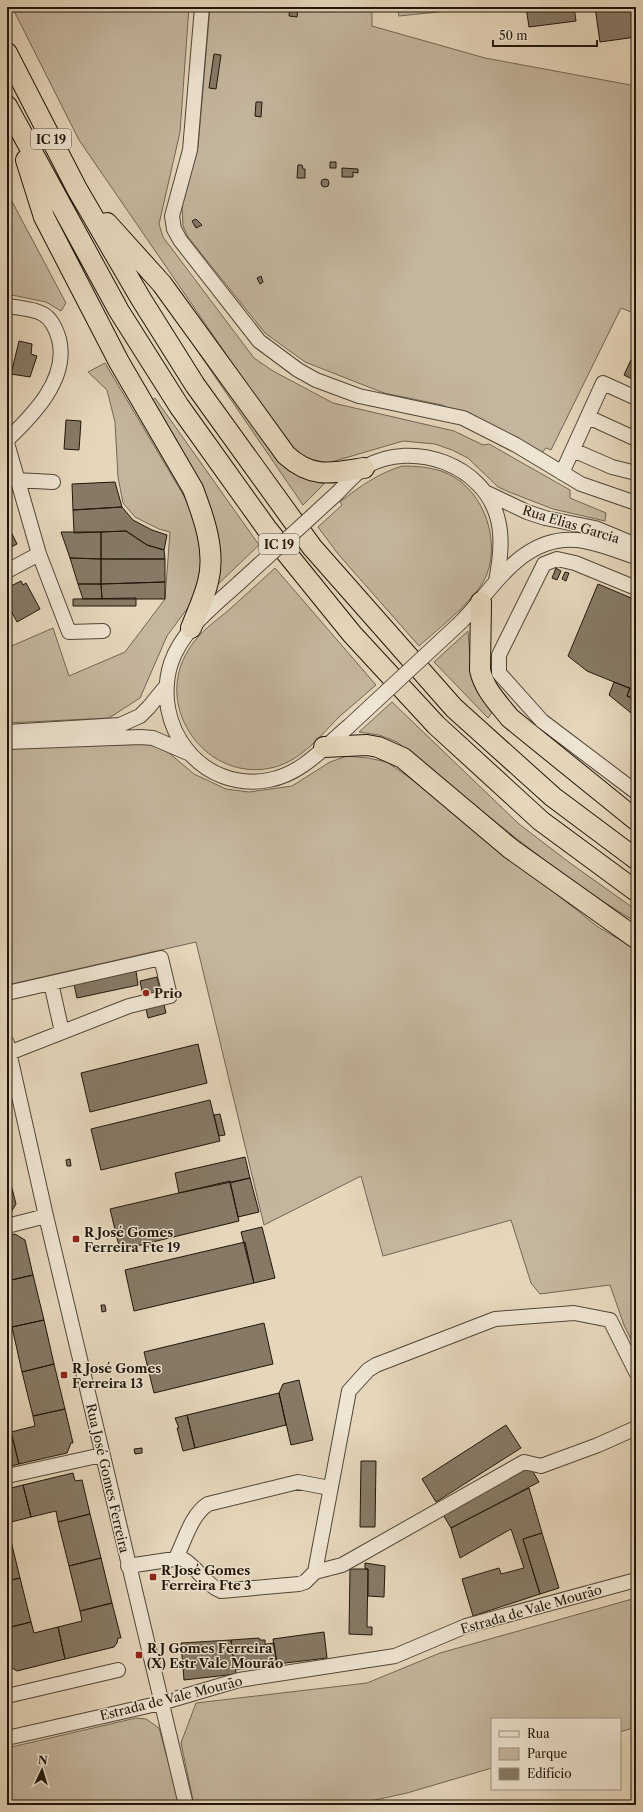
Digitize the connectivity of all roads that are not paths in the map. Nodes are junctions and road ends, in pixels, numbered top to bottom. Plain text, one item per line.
1 (202, 7) edge
2 (7, 53) edge
3 (11, 113) edge
4 (77, 189) junction
5 (7, 306) edge
6 (636, 398) edge
7 (588, 417) junction
8 (636, 439) edge
9 (7, 442) edge
10 (573, 450) junction
11 (364, 468) junction
12 (562, 473) junction
13 (636, 473) edge
14 (16, 480) junction
15 (53, 482) dead end
16 (485, 492) junction
17 (636, 503) edge
18 (636, 545) edge
19 (39, 554) junction
20 (636, 557) edge
21 (7, 571) edge
22 (496, 581) junction
23 (636, 588) edge
24 (480, 602) junction
25 (191, 628) junction
26 (103, 631) dead end
27 (167, 685) junction
28 (7, 732) edge
29 (7, 742) edge
30 (324, 747) junction
31 (188, 753) junction
32 (636, 792) edge
33 (636, 820) edge
34 (636, 859) edge
35 (636, 891) edge
36 (636, 938) edge
37 (51, 983) junction
38 (7, 993) edge
39 (62, 1032) junction
40 (8, 1048) edge
41 (46, 1216) junction
42 (7, 1226) edge
43 (636, 1372) edge
44 (636, 1428) edge
45 (102, 1455) junction
46 (7, 1476) edge
47 (330, 1488) junction
48 (176, 1558) junction
49 (128, 1566) junction
50 (315, 1572) junction
51 (636, 1580) edge
52 (118, 1670) dead end
53 (7, 1696) edge
54 (161, 1703) junction
55 (7, 1738) edge
56 (186, 1805) edge

1 - 12 street
2 - 4 highway, IC 19
3 - 25 highway
3 - 35 highway, IC 19
4 - 11 highway
4 - 34 highway, IC 19
5 - 9 street
6 - 7 street
7 - 8 street
7 - 10 street
9 - 14 street
10 - 12 street
10 - 13 street
11 - 16 street, Rua Elias Garcia
11 - 25 street, Rua Elias Garcia, bridge
12 - 17 street
14 - 15 street
14 - 19 street
16 - 18 street, Rua Elias Garcia
16 - 22 street, Rua Elias Garcia
19 - 21 street
19 - 26 street
20 - 22 street, Rua Elias Garcia
22 - 24 street, Rua Elias Garcia
23 - 32 street
24 - 30 street, Rua Elias Garcia, bridge
24 - 33 highway
25 - 27 street, Rua Elias Garcia
27 - 28 street
27 - 31 street, Rua Elias Garcia
29 - 31 street
30 - 31 street, Rua Elias Garcia
30 - 36 highway
37 - 38 street
37 - 39 street
37 - 39 street
39 - 40 street
40 - 41 street, Rua José Gomes Ferreira
41 - 42 street
41 - 45 street, Rua José Gomes Ferreira
43 - 47 street
44 - 50 street
45 - 46 street
45 - 49 street, Rua José Gomes Ferreira
47 - 48 street
47 - 50 street
48 - 49 street
48 - 50 street
49 - 54 street, Rua José Gomes Ferreira
51 - 54 street, Estrada de Vale Mourão
52 - 53 street
54 - 55 street, Estrada de Vale Mourão
54 - 56 street, Rua José Gomes Ferreira

